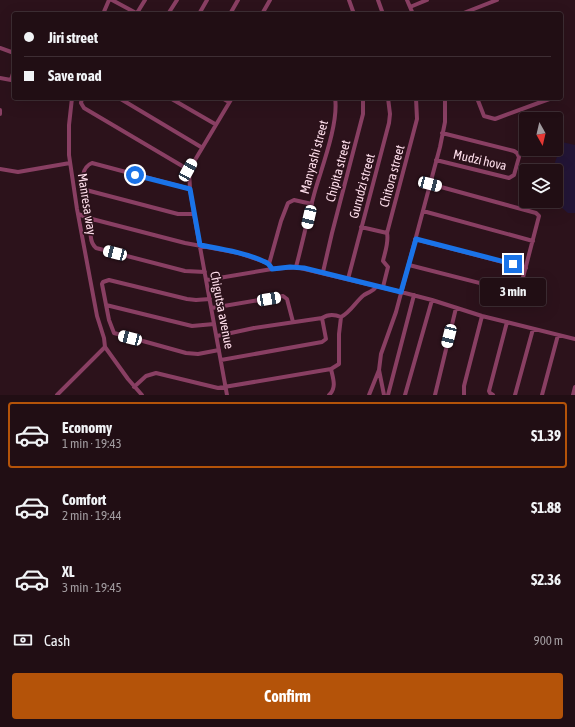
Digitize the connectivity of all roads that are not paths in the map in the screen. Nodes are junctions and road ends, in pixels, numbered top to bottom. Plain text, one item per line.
1 (110, 0) edge
2 (145, 0) edge
3 (177, 0) edge
4 (207, 0) edge
5 (238, 0) edge
6 (270, 0) edge
7 (349, 0) edge
8 (378, 0) edge
9 (407, 0) edge
10 (427, 0) edge
11 (482, 0) edge
12 (497, 0) edge
13 (484, 5) junction
14 (410, 7) junction
15 (104, 12) edge
16 (134, 12) edge
17 (139, 12) edge
18 (169, 12) edge
19 (200, 12) edge
20 (231, 12) edge
21 (263, 12) edge
22 (353, 12) edge
23 (382, 12) edge
24 (412, 12) edge
25 (472, 12) edge
26 (0, 48) edge
27 (12, 52) edge
28 (12, 77) edge
29 (0, 78) edge
30 (72, 100) edge
31 (82, 100) edge
32 (122, 100) edge
33 (173, 100) edge
34 (230, 100) edge
35 (335, 100) edge
36 (363, 100) edge
37 (388, 100) edge
38 (416, 100) edge
39 (445, 100) edge
40 (477, 100) edge
41 (547, 100) edge
42 (0, 110) edge
43 (0, 114) edge
44 (215, 124) junction
45 (442, 133) junction
46 (201, 147) junction
47 (436, 160) junction
48 (70, 163) junction
49 (0, 169) edge
50 (188, 170) junction
51 (430, 184) junction
52 (190, 189) junction
53 (312, 204) junction
54 (423, 211) junction
55 (78, 214) junction
56 (194, 214) junction
57 (92, 219) junction
58 (362, 227) junction
59 (387, 233) junction
60 (416, 239) junction
61 (533, 242) junction
62 (200, 245) junction
63 (409, 266) junction
64 (270, 267) junction
65 (296, 267) junction
66 (526, 268) junction
67 (205, 272) junction
68 (323, 272) junction
69 (348, 279) junction
70 (207, 280) junction
71 (376, 286) junction
72 (383, 287) junction
73 (401, 292) junction
74 (414, 295) junction
75 (210, 299) junction
76 (432, 300) junction
77 (106, 305) junction
78 (212, 308) junction
79 (456, 308) junction
80 (482, 316) junction
81 (341, 317) junction
82 (322, 318) junction
83 (293, 322) junction
84 (506, 322) junction
85 (214, 324) junction
86 (533, 329) junction
87 (558, 335) junction
88 (217, 336) junction
89 (575, 339) edge
90 (105, 347) junction
91 (219, 350) junction
92 (222, 360) junction
93 (331, 369) junction
94 (379, 370) junction
95 (134, 387) junction
96 (226, 387) junction
97 (575, 387) edge
98 (574, 393) edge
99 (57, 395) edge
100 (142, 395) edge
101 (227, 395) edge
102 (329, 395) edge
103 (369, 395) edge
104 (384, 395) edge
105 (388, 395) edge
106 (405, 395) edge
107 (435, 395) edge
108 (464, 395) edge
109 (493, 395) edge
110 (515, 395) edge
111 (542, 395) edge

1 - 15 street
1 - 16 street
2 - 17 street
3 - 18 street
4 - 19 street
5 - 20 street
6 - 21 street
7 - 22 street
8 - 23 street
9 - 14 street
10 - 14 street
11 - 13 street
12 - 13 street
13 - 25 street
14 - 24 street
26 - 27 street
28 - 29 street
30 - 48 street, Manresa way
31 - 50 street
32 - 46 street
33 - 44 street
34 - 44 street
35 - 53 street, Manyashi street
36 - 68 street, Chipita street
37 - 58 street, Gurudzi street
38 - 59 street, Chitora street
39 - 45 street
40 - 41 street
42 - 43 street
44 - 46 street
45 - 47 street
45 - 47 street, Mudzi hova
46 - 50 street
47 - 51 street
48 - 49 street
48 - 55 street, Manresa way
50 - 52 street, Chigutsa avenue
51 - 54 street
51 - 61 street
52 - 56 street, Chigutsa avenue
52 - 56 street
53 - 64 street
53 - 65 street, Manyashi street
54 - 60 street
54 - 61 street
55 - 57 street
55 - 90 street, Manresa way
56 - 62 street, Chigutsa avenue
57 - 62 street
57 - 67 street
58 - 59 street
58 - 69 street, Gurudzi street
59 - 72 street, Chitora street
60 - 63 street
60 - 66 street
61 - 66 street
62 - 64 street
62 - 67 street, Chigutsa avenue
63 - 66 street
63 - 73 street
64 - 65 street
64 - 70 street
65 - 68 street
67 - 70 street, Chigutsa avenue
68 - 69 street
69 - 71 street
70 - 75 street, Chigutsa avenue
71 - 72 street
71 - 81 street
72 - 73 street
73 - 74 street
73 - 94 street
74 - 76 street
74 - 105 street
75 - 77 street
75 - 78 street, Chigutsa avenue
76 - 79 street
76 - 106 street
77 - 85 street
77 - 91 street
78 - 83 street
78 - 85 street, Chigutsa avenue
79 - 80 street
79 - 107 street
80 - 84 street
80 - 108 street
81 - 82 street
81 - 93 street
82 - 83 street
82 - 92 street
83 - 88 street
84 - 86 street
84 - 109 street
85 - 88 street, Chigutsa avenue
86 - 87 street
86 - 110 street
87 - 89 street
87 - 111 street
88 - 91 street, Chigutsa avenue
90 - 95 street, Manresa way
90 - 99 street
91 - 92 street, Chigutsa avenue
92 - 96 street, Chigutsa avenue
93 - 96 street
93 - 102 street
94 - 103 street
94 - 104 street
95 - 96 street
95 - 100 street, Manresa way
96 - 101 street, Chigutsa avenue
97 - 98 street

